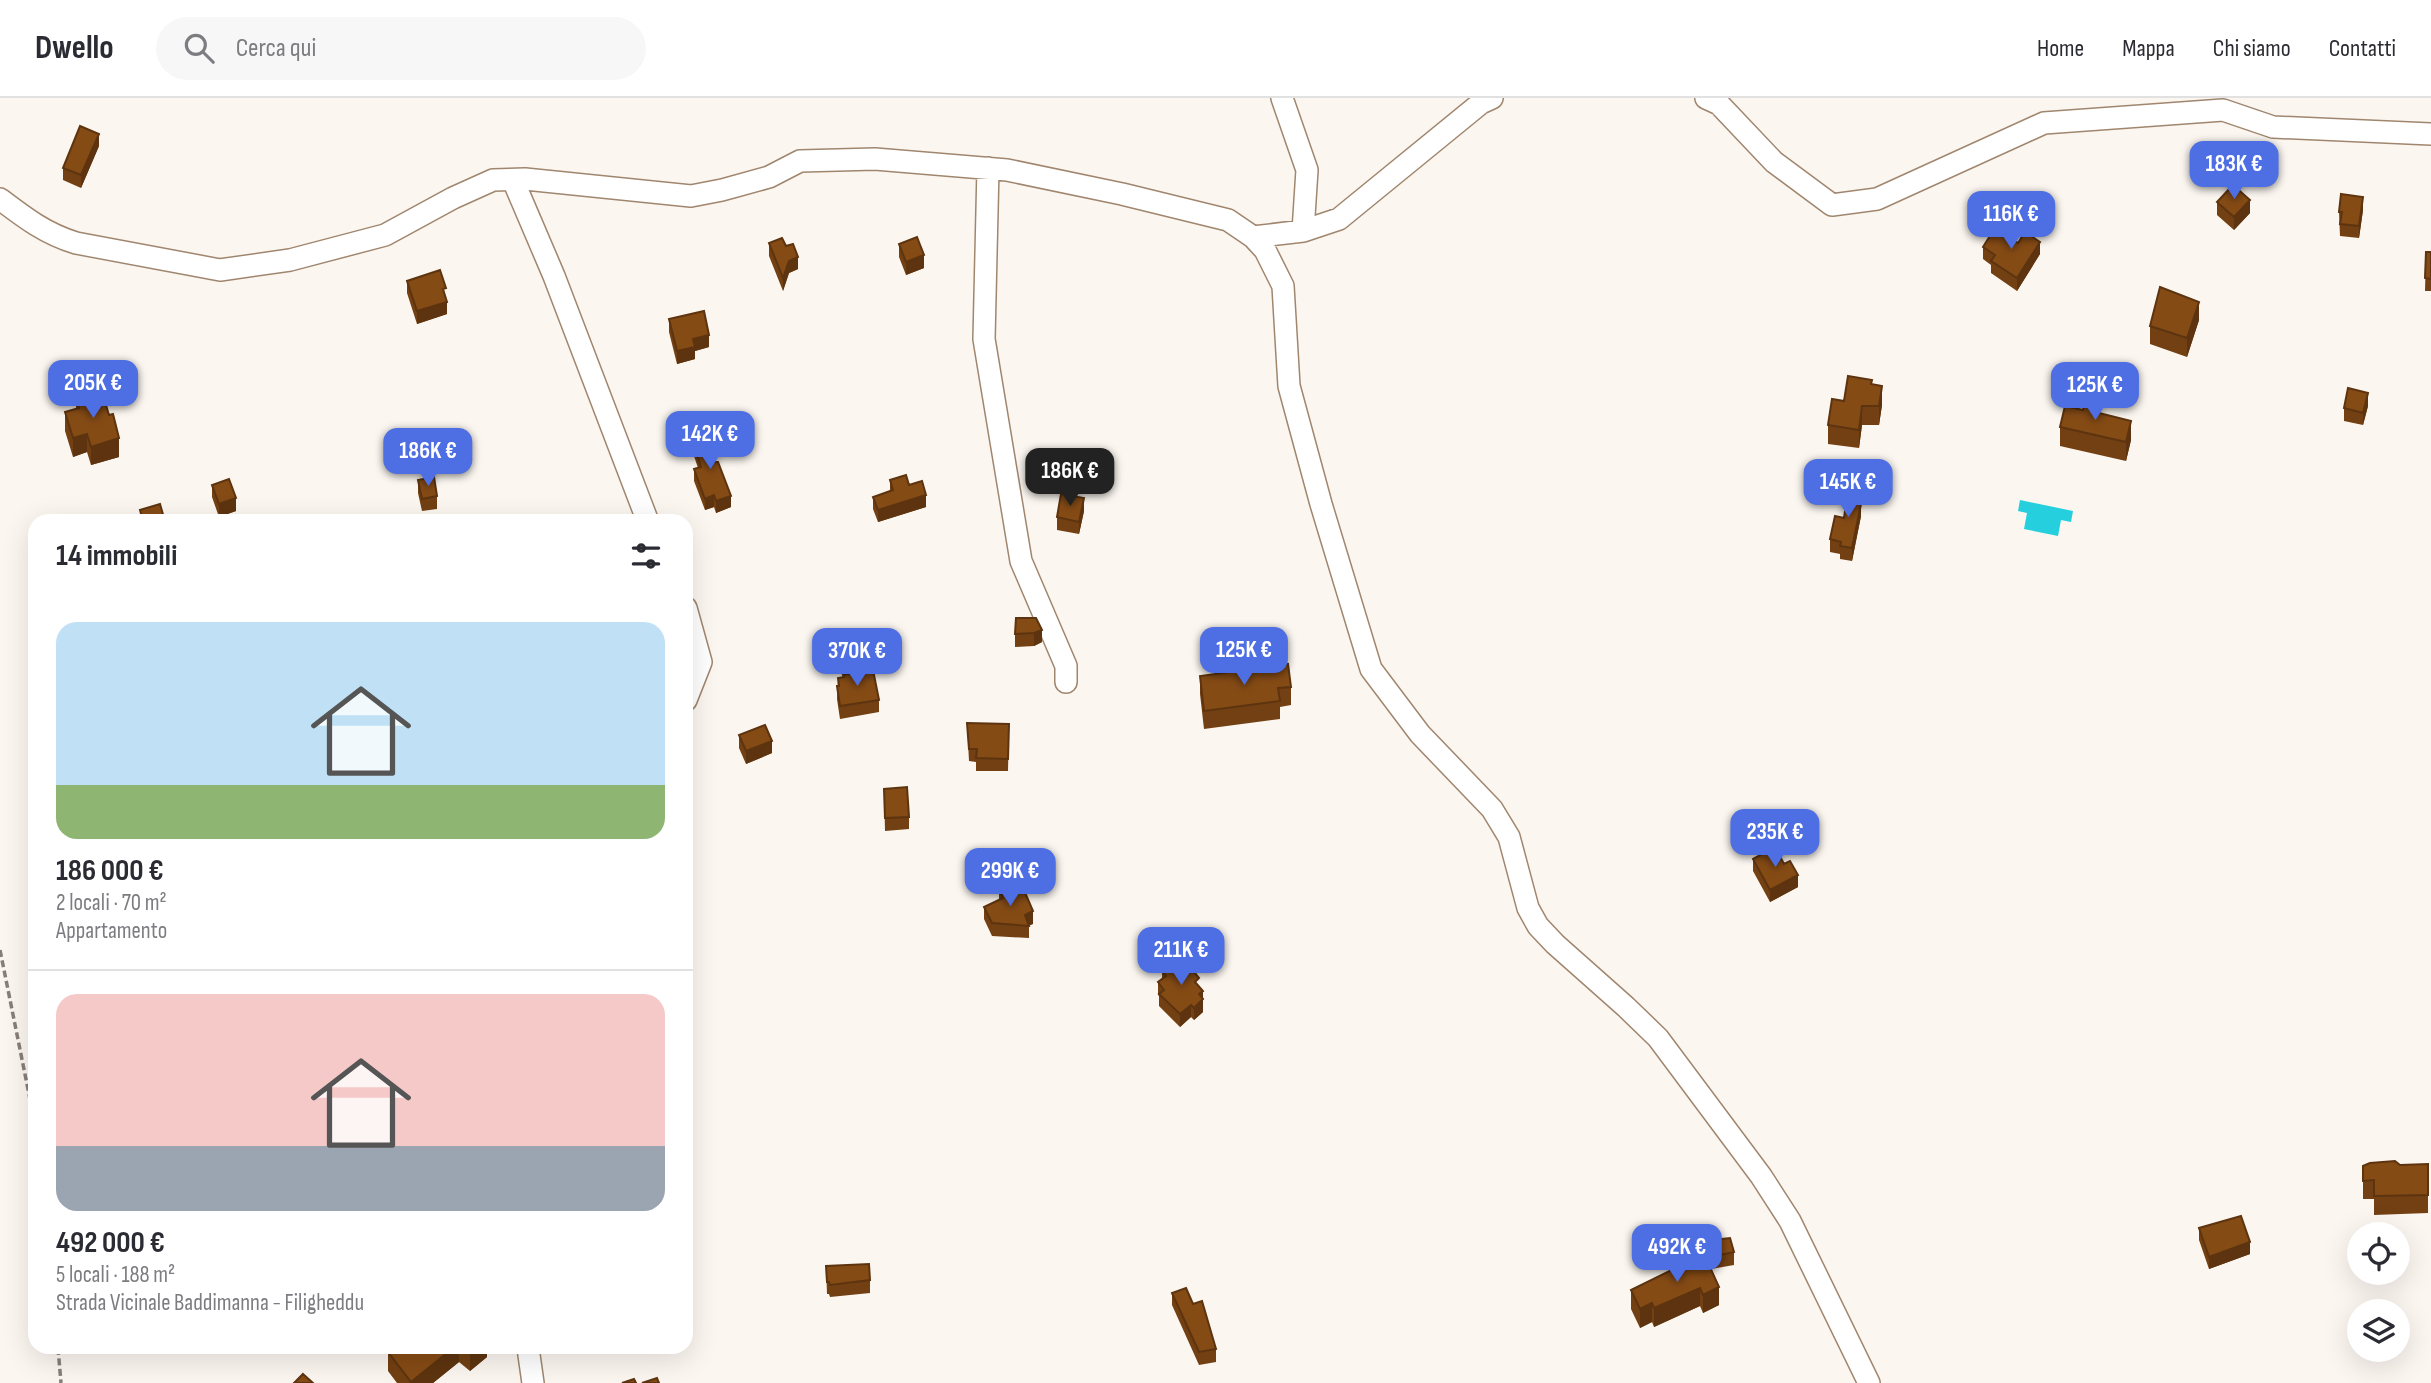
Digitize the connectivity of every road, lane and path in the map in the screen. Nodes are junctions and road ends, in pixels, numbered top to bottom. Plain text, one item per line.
1 (1282, 98) edge
2 (1492, 98) edge
3 (1706, 98) edge
4 (2196, 98) edge
5 (2222, 110) junction
6 (2431, 134) edge
7 (988, 168) junction
8 (513, 180) junction
9 (0, 199) edge
10 (1303, 231) junction
11 (1253, 237) junction
12 (645, 514) edge
13 (693, 633) edge
14 (693, 682) edge
15 (1066, 682) dead end
16 (0, 950) edge
17 (28, 1089) edge
18 (59, 1354) edge
19 (529, 1354) edge
20 (61, 1383) edge
21 (533, 1383) edge
22 (1869, 1383) edge

1 - 10 street
2 - 10 street
3 - 5 street
4 - 5 street
5 - 6 street
7 - 8 street
7 - 11 street
7 - 15 street
8 - 9 street
8 - 12 street
10 - 11 street
11 - 22 street
13 - 14 street
16 - 17 path
18 - 20 path
19 - 21 street

